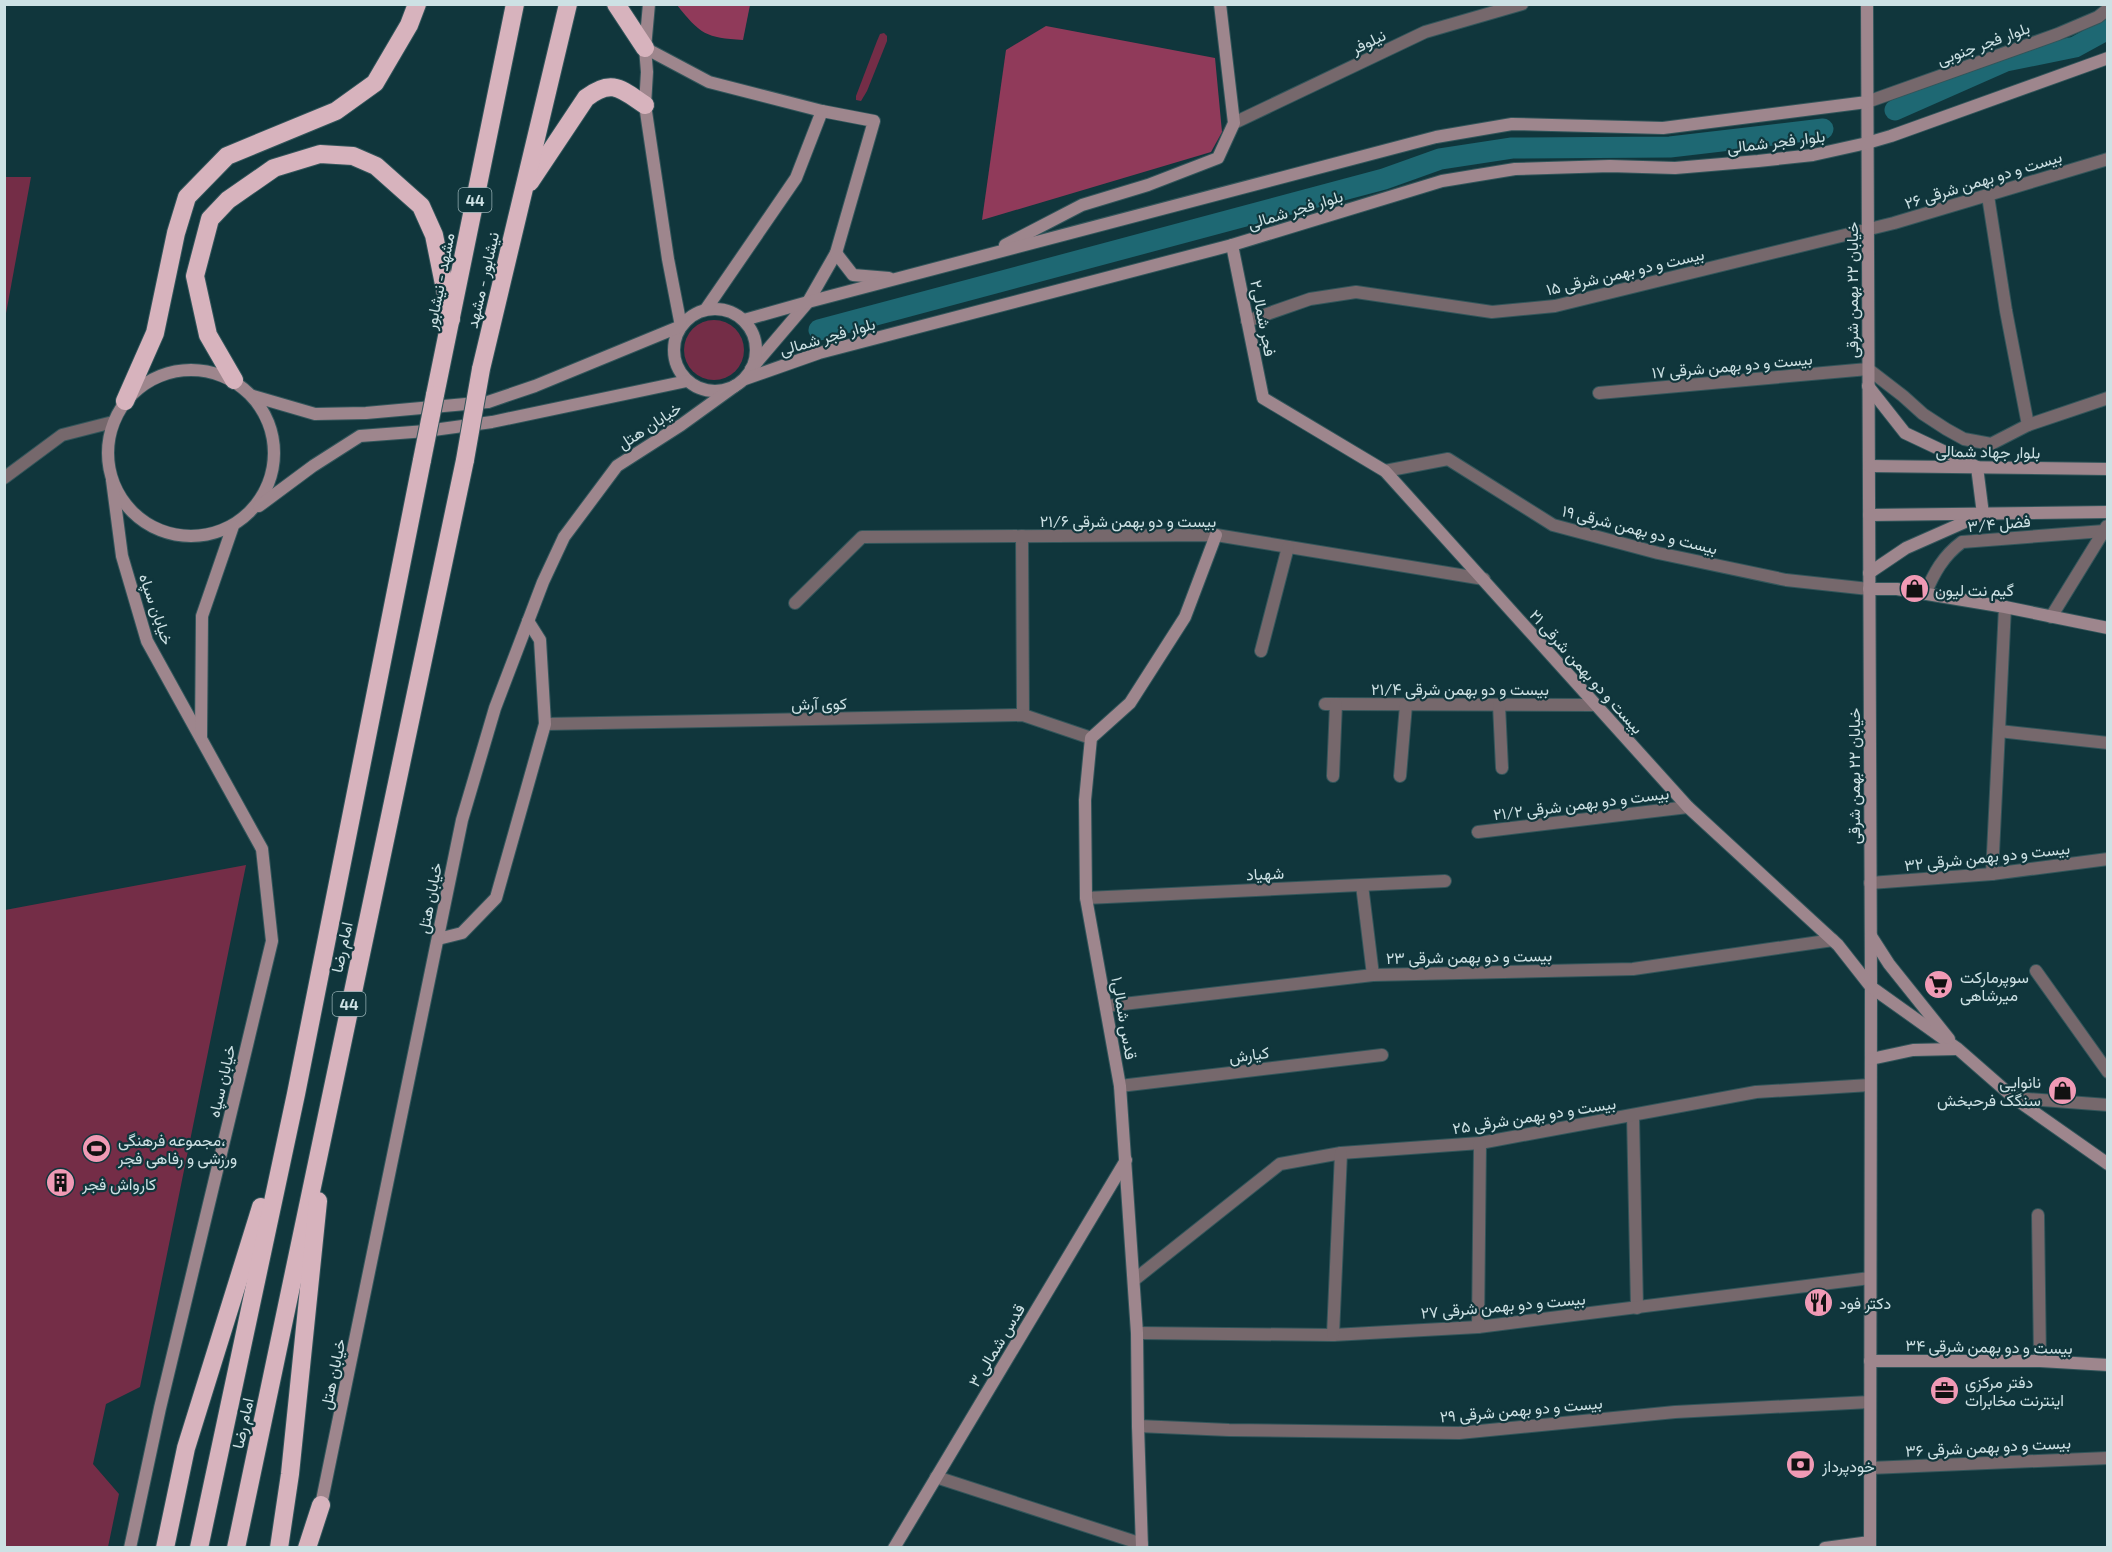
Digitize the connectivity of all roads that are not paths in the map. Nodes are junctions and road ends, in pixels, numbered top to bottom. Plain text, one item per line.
1 (417, 4) edge
2 (515, 4) edge
3 (568, 4) edge
4 (616, 4) edge
5 (649, 4) edge
6 (1220, 4) edge
7 (1522, 4) edge
8 (1867, 4) edge
9 (2108, 9) edge
10 (645, 48) junction
11 (2108, 58) edge
12 (1867, 102) junction
13 (645, 105) junction
14 (822, 111) junction
15 (1234, 123) junction
16 (1868, 143) junction
17 (2108, 159) edge
18 (522, 195) junction
19 (1988, 196) junction
20 (1868, 230) junction
21 (1232, 245) junction
22 (836, 253) junction
23 (985, 255) junction
24 (902, 279) junction
25 (808, 302) junction
26 (706, 309) junction
27 (451, 319) junction
28 (744, 320) junction
29 (1247, 321) junction
30 (681, 326) junction
31 (1868, 369) junction
32 (744, 378) junction
33 (234, 380) junction
34 (687, 381) junction
35 (1868, 386) junction
36 (1599, 393) dead end
37 (253, 396) junction
38 (1263, 398) joint
39 (2108, 398) edge
40 (125, 401) junction
41 (113, 422) junction
42 (2028, 425) junction
43 (422, 460) joint
44 (465, 460) joint
45 (1869, 466) junction
46 (1977, 467) junction
47 (2108, 469) edge
48 (1385, 471) junction
49 (4, 478) edge
50 (112, 480) junction
51 (252, 511) junction
52 (2108, 512) edge
53 (1983, 514) junction
54 (1869, 515) junction
55 (234, 526) junction
56 (2106, 528) edge
57 (1216, 535) junction
58 (1022, 536) junction
59 (1288, 547) junction
60 (1869, 573) junction
61 (1484, 579) junction
62 (1869, 589) junction
63 (1925, 594) junction
64 (795, 603) dead end
65 (2005, 607) junction
66 (2051, 616) junction
67 (528, 621) junction
68 (2108, 628) edge
69 (1261, 651) dead end
70 (1406, 705) junction
71 (1499, 705) junction
72 (1594, 705) junction
73 (1023, 715) junction
74 (545, 724) junction
75 (1999, 731) junction
76 (201, 738) junction
77 (1091, 738) junction
78 (2108, 743) edge
79 (1502, 768) dead end
80 (1333, 776) dead end
81 (1400, 776) dead end
82 (1688, 807) junction
83 (1478, 832) dead end
84 (2108, 859) edge
85 (1992, 874) junction
86 (1445, 881) dead end
87 (1870, 883) junction
88 (1362, 885) junction
89 (1086, 898) junction
90 (1870, 935) junction
91 (438, 939) junction
92 (1833, 940) junction
93 (2036, 971) dead end
94 (1373, 975) junction
95 (1871, 987) junction
96 (1106, 1006) junction
97 (1958, 1049) junction
98 (1382, 1055) dead end
99 (1870, 1059) junction
100 (2108, 1072) edge
101 (1870, 1085) junction
102 (1120, 1086) junction
103 (296, 1094) junction
104 (2014, 1098) junction
105 (328, 1103) junction
106 (2108, 1105) edge
107 (1633, 1115) junction
108 (1480, 1143) junction
109 (1341, 1153) junction
110 (1126, 1160) junction
111 (2108, 1164) edge
112 (2038, 1215) dead end
113 (1870, 1278) junction
114 (1134, 1280) junction
115 (1637, 1308) junction
116 (1478, 1327) junction
117 (1137, 1333) junction
118 (1333, 1335) junction
119 (1870, 1361) junction
120 (2040, 1361) junction
121 (2108, 1365) edge
122 (1870, 1402) junction
123 (1138, 1426) junction
124 (2108, 1458) edge
125 (1870, 1468) junction
126 (936, 1477) junction
127 (321, 1504) junction
128 (1870, 1545) edge
129 (1142, 1546) edge
130 (130, 1548) edge
131 (165, 1548) edge
132 (199, 1548) edge
133 (236, 1548) edge
134 (279, 1548) edge
135 (307, 1548) edge
136 (317, 1548) edge
137 (894, 1548) edge
138 (1825, 1548) edge

1 - 40 highway
2 - 27 highway, مشهد - نیشابور / 44
3 - 18 highway, نیشابور - مشهد / 44
4 - 10 highway
5 - 10 main road
6 - 15 main road
7 - 15 street, نیلوفر
8 - 12 main road, خیابان ۲۲ بهمن شرقی
9 - 12 street, بلوار فجر جنوبی
10 - 13 main road
10 - 14 main road
11 - 16 main road
12 - 16 main road, خیابان ۲۲ بهمن شرقی
12 - 23 main road, بلوار فجر شمالی
13 - 18 highway
13 - 30 main road
14 - 22 main road
14 - 26 main road
15 - 23 main road
16 - 20 main road, خیابان ۲۲ بهمن شرقی
16 - 21 main road, بلوار فجر شمالی
17 - 19 street, بیست و دو بهمن شرقی ۲۶
18 - 44 highway, نیشابور - مشهد / 44, bridge
19 - 20 street, بیست و دو بهمن شرقی ۲۶
19 - 42 street
20 - 29 street, بیست و دو بهمن شرقی ۱۵
20 - 31 main road, خیابان ۲۲ بهمن شرقی
21 - 29 main road, فجر شمالی۲
21 - 32 main road, بلوار فجر شمالی
22 - 24 main road
22 - 25 main road
23 - 24 main road, بلوار فجر شمالی
24 - 25 main road, بلوار فجر شمالی
25 - 28 main road, بلوار فجر شمالی
25 - 32 main road
26 - 28 main road
26 - 30 main road
27 - 33 highway
27 - 43 highway, مشهد - نیشابور / 44, bridge
28 - 32 main road
29 - 38 main road, فجر شمالی۲
30 - 34 main road
30 - 37 main road
31 - 35 main road, خیابان ۲۲ بهمن شرقی
31 - 36 street, بیست و دو بهمن شرقی ۱۷
31 - 42 street
32 - 34 main road
32 - 67 main road, خیابان هتل
33 - 37 main road
33 - 40 main road
34 - 51 main road
35 - 45 main road, خیابان ۲۲ بهمن شرقی
35 - 46 main road
37 - 51 main road
38 - 48 main road, بیست و دو بهمن شرقی ۲۱
39 - 42 street
40 - 41 main road
41 - 49 street
41 - 50 main road
43 - 103 highway, امام رضا / 44
44 - 105 highway, امام رضا / 44
45 - 46 main road, بلوار جهاد شمالی
45 - 54 main road, خیابان ۲۲ بهمن شرقی
46 - 47 main road, بلوار جهاد شمالی
46 - 53 main road
48 - 61 main road, بیست و دو بهمن شرقی ۲۱
48 - 62 street, بیست و دو بهمن شرقی ۱۹
50 - 55 main road
50 - 76 main road, خیابان سپاه
51 - 55 main road
52 - 53 main road
53 - 54 main road
53 - 60 main road
54 - 60 main road, خیابان ۲۲ بهمن شرقی
55 - 76 main road, خیابان سپاه
56 - 63 street, فضل ۳/۴
56 - 66 street
57 - 58 street, بیست و دو بهمن شرقی ۲۱/۶
57 - 59 street, بیست و دو بهمن شرقی ۲۱/۶
57 - 77 main road
58 - 64 street, بیست و دو بهمن شرقی ۲۱/۶
58 - 73 street
59 - 61 street, بیست و دو بهمن شرقی ۲۱/۶
59 - 69 street
60 - 62 main road, خیابان ۲۲ بهمن شرقی
61 - 72 main road, بیست و دو بهمن شرقی ۲۱
62 - 63 main road
62 - 87 main road, خیابان ۲۲ بهمن شرقی
63 - 65 main road
65 - 66 main road
65 - 75 street
66 - 68 main road
67 - 74 main road
67 - 91 main road, خیابان هتل
70 - 71 street, بیست و دو بهمن شرقی ۲۱/۴
70 - 80 street, بیست و دو بهمن شرقی ۲۱/۴
70 - 81 street
71 - 72 street, بیست و دو بهمن شرقی ۲۱/۴
71 - 79 street
72 - 82 main road, بیست و دو بهمن شرقی ۲۱
73 - 74 street, کوی آرش
73 - 77 street, کوی آرش
74 - 91 main road
75 - 78 street
75 - 85 street
76 - 130 main road, خیابان سپاه
77 - 89 main road, قدس شمالی۱
82 - 83 street, بیست و دو بهمن شرقی ۲۱/۲
82 - 92 main road, بیست و دو بهمن شرقی ۲۱
84 - 85 street, بیست و دو بهمن شرقی ۳۲
85 - 87 street, بیست و دو بهمن شرقی ۳۲
86 - 88 street, شهیاد
87 - 90 main road, خیابان ۲۲ بهمن شرقی
88 - 89 street, شهیاد
88 - 94 street
89 - 96 main road, قدس شمالی۱
90 - 95 main road, خیابان ۲۲ بهمن شرقی
90 - 97 main road
91 - 127 main road, خیابان هتل
92 - 94 street, بیست و دو بهمن شرقی ۲۳
92 - 95 main road, بیست و دو بهمن شرقی ۲۱
93 - 100 street
94 - 96 street, بیست و دو بهمن شرقی ۲۳
95 - 97 main road, بیست و دو بهمن شرقی ۲۱
95 - 99 main road, خیابان ۲۲ بهمن شرقی
96 - 102 main road, قدس شمالی۱
97 - 99 main road
97 - 104 main road
98 - 102 street, کیارش
99 - 101 main road, خیابان ۲۲ بهمن شرقی
101 - 107 street, بیست و دو بهمن شرقی ۲۵
101 - 113 main road, خیابان ۲۲ بهمن شرقی
102 - 110 main road, قدس شمالی۱
103 - 131 highway
103 - 132 highway, امام رضا / 44
104 - 106 street
104 - 111 main road
105 - 133 highway, امام رضا / 44
105 - 134 highway
107 - 108 street, بیست و دو بهمن شرقی ۲۵
107 - 115 street
108 - 109 street, بیست و دو بهمن شرقی ۲۵
108 - 116 street
109 - 114 street, بیست و دو بهمن شرقی ۲۵
109 - 118 street
110 - 114 main road, قدس شمالی۱
110 - 126 main road, قدس شمالی ۳
112 - 120 street
113 - 115 street, بیست و دو بهمن شرقی ۲۷
113 - 119 main road, خیابان ۲۲ بهمن شرقی
114 - 117 main road, قدس شمالی۱
115 - 116 street, بیست و دو بهمن شرقی ۲۷
116 - 118 street, بیست و دو بهمن شرقی ۲۷
117 - 118 street, بیست و دو بهمن شرقی ۲۷
117 - 123 main road, قدس شمالی۱
119 - 120 main road, بیست و دو بهمن شرقی ۳۴
119 - 122 main road, خیابان ۲۲ بهمن شرقی
120 - 121 main road, بیست و دو بهمن شرقی ۳۴
122 - 123 street, بیست و دو بهمن شرقی ۲۹
122 - 125 main road, خیابان ۲۲ بهمن شرقی
123 - 129 main road, قدس شمالی۱
124 - 125 street, بیست و دو بهمن شرقی ۳۶
125 - 128 main road, خیابان ۲۲ بهمن شرقی
126 - 129 street
126 - 137 main road, قدس شمالی ۳
127 - 135 highway
127 - 136 main road, خیابان هتل
128 - 138 main road

